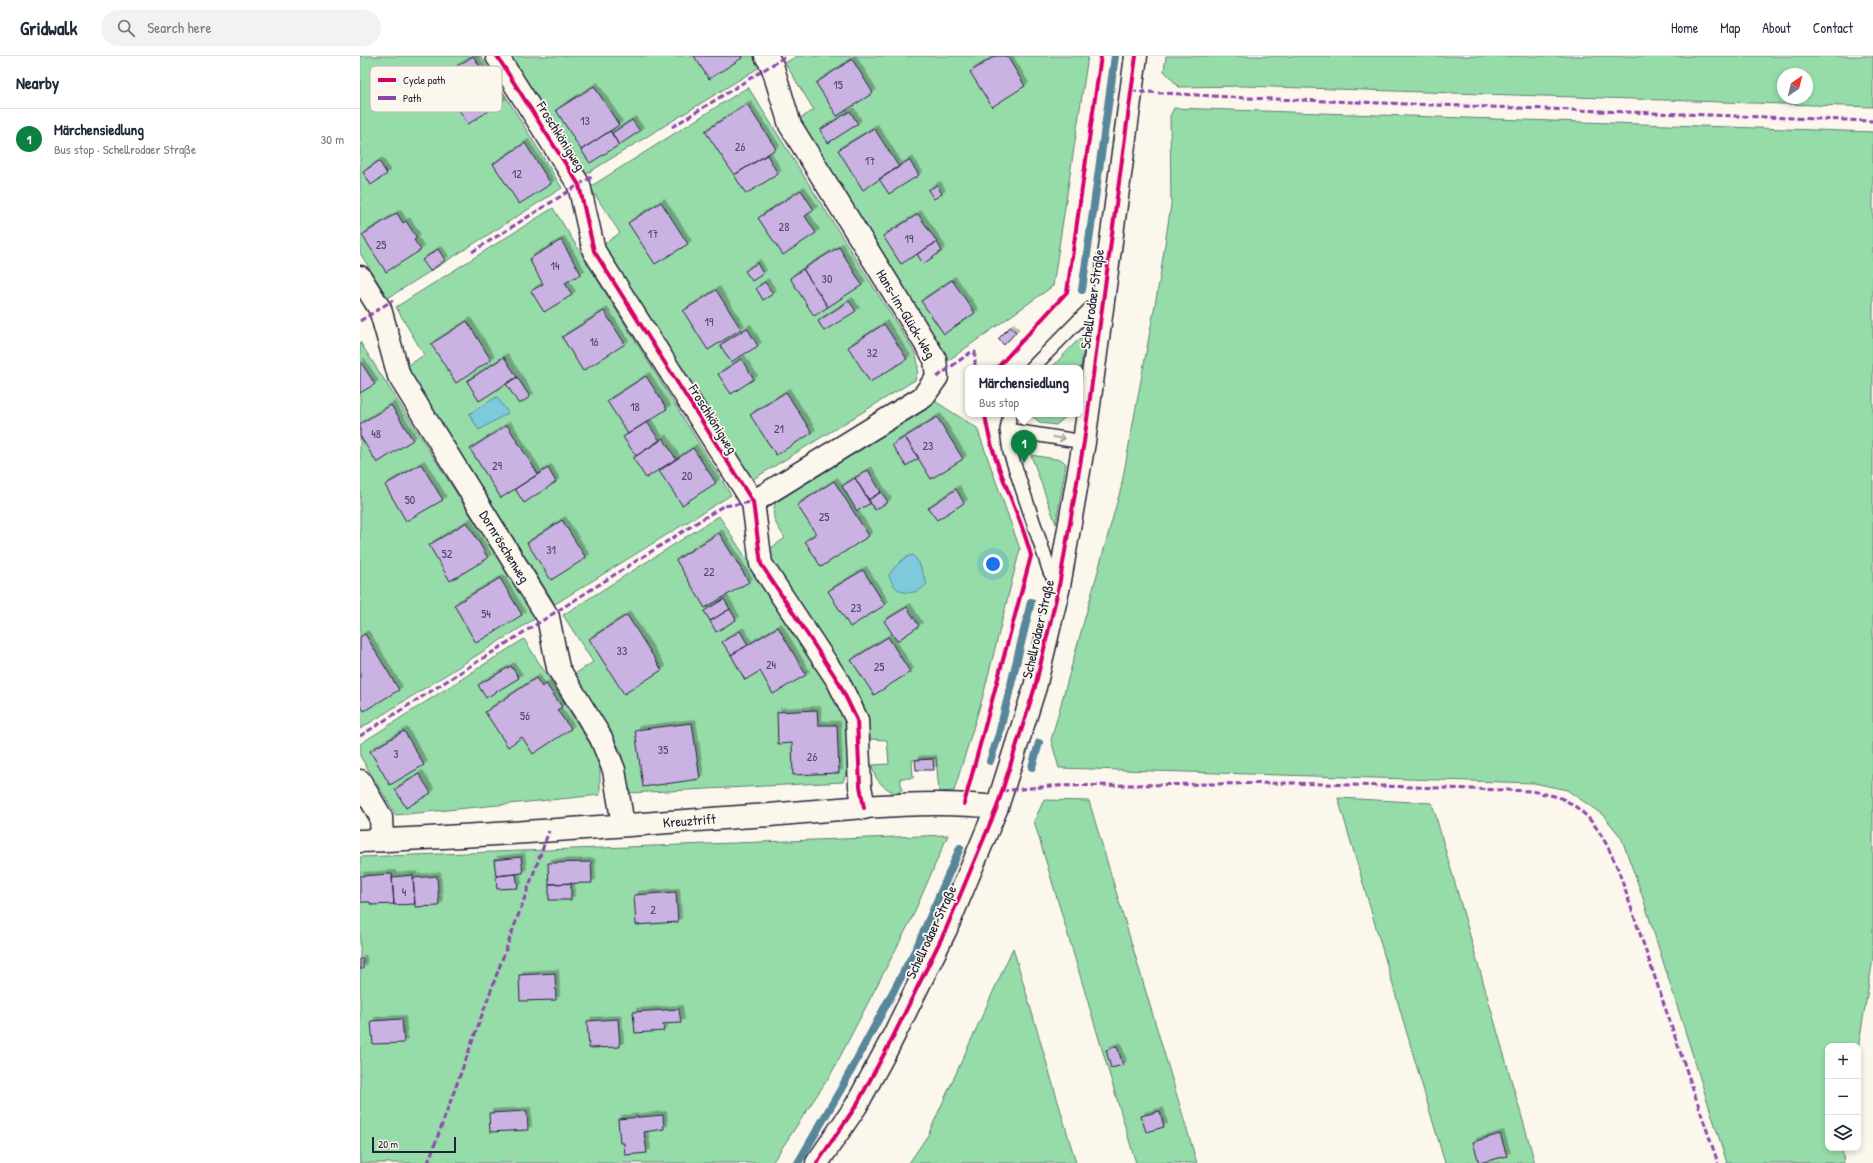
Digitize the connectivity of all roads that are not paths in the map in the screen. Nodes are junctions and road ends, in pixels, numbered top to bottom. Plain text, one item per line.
1 (497, 56) edge
2 (766, 56) edge
3 (1136, 56) edge
4 (360, 277) edge
5 (1103, 302) junction
6 (1035, 365) edge
7 (1009, 417) edge
8 (1007, 430) junction
9 (1084, 442) junction
10 (753, 502) junction
11 (1059, 586) junction
12 (360, 781) edge
13 (997, 807) junction
14 (864, 808) junction
15 (623, 825) junction
16 (382, 840) junction
17 (360, 841) edge
18 (817, 1163) edge

1 - 10 street, Froschkönigweg
2 - 10 street, Hans-im-Glück-Weg
3 - 5 street, Schellrodaer Straße
4 - 15 street, Dornröschenweg
5 - 6 lane
5 - 9 street, Schellrodaer Straße
7 - 8 lane
8 -> 9 lane
8 - 11 lane
9 - 11 street, Schellrodaer Straße
10 - 14 street, Froschkönigweg
11 - 13 street, Schellrodaer Straße
12 - 16 street
13 - 14 street, Kreuztrift
13 - 18 street, Schellrodaer Straße
14 - 15 street, Kreuztrift
15 - 16 street, Kreuztrift
16 - 17 street, Kreuztrift

